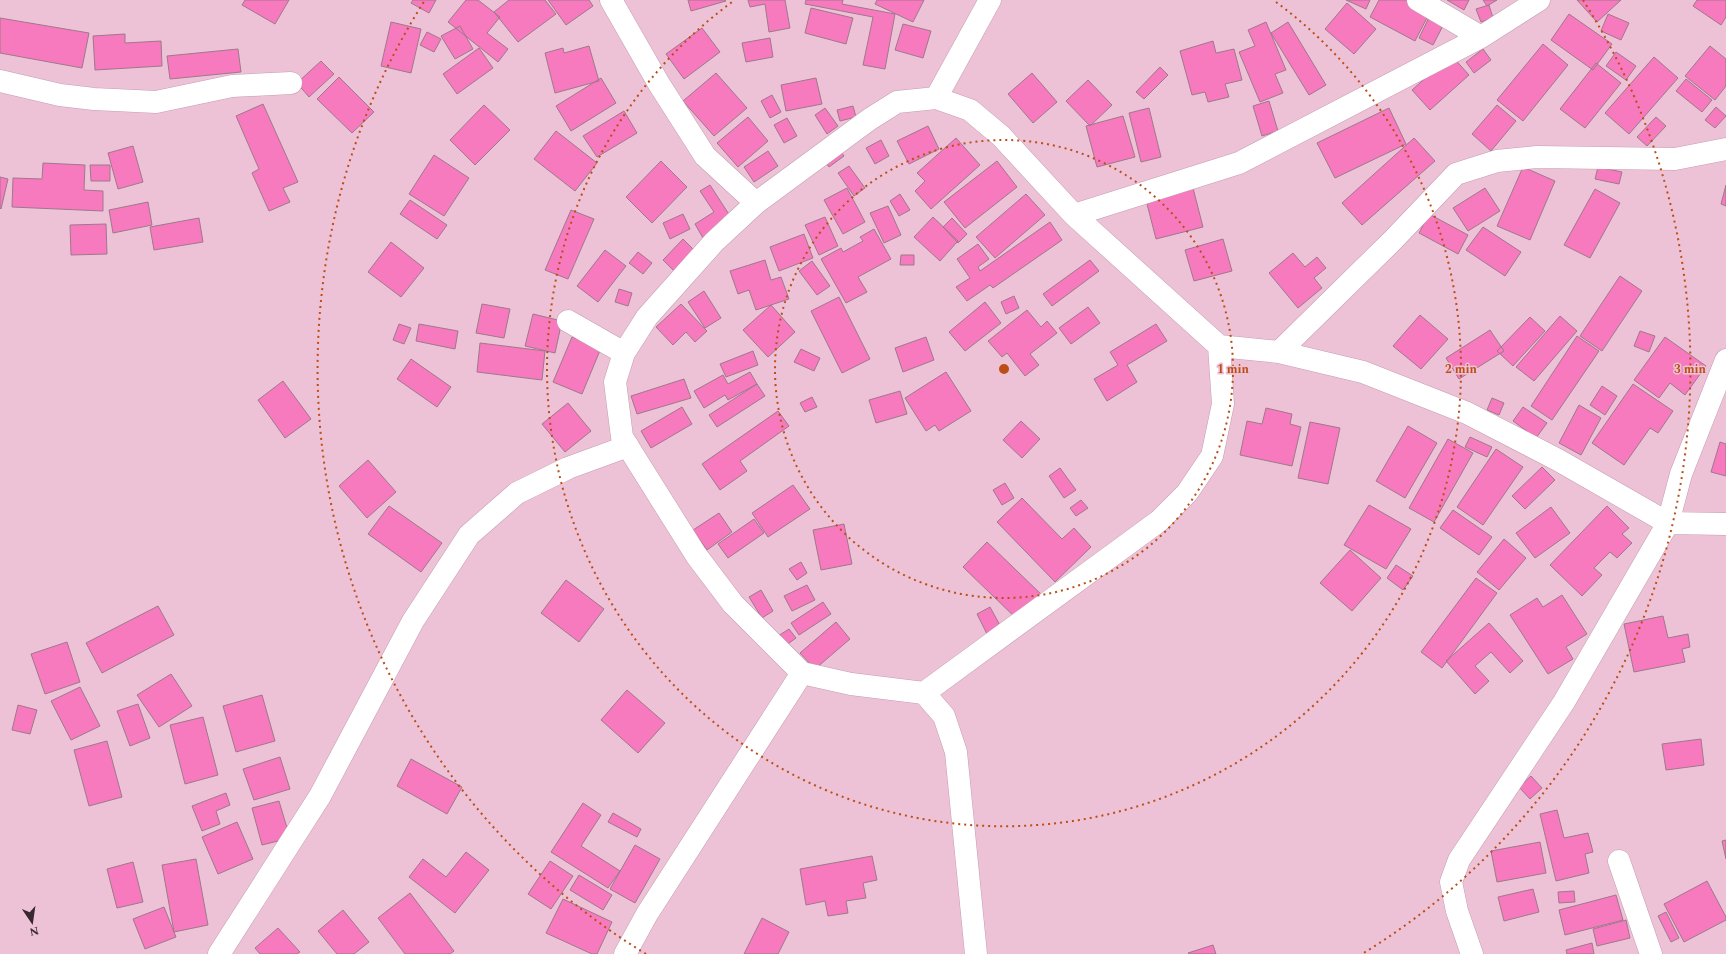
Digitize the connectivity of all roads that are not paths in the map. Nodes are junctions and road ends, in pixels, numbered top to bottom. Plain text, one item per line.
1 (611, 0) edge
2 (990, 0) edge
3 (1418, 0) edge
4 (1539, 0) edge
5 (1481, 37) junction
6 (0, 81) edge
7 (291, 82) dead end
8 (936, 98) junction
9 (1726, 149) edge
10 (756, 203) junction
11 (1074, 215) junction
12 (568, 321) dead end
13 (1219, 346) junction
14 (1279, 352) junction
15 (624, 353) junction
16 (1726, 360) edge
17 (628, 446) junction
18 (1668, 523) junction
19 (1726, 524) edge
20 (802, 673) junction
21 (924, 693) junction
22 (1619, 861) dead end
23 (219, 954) edge
24 (625, 954) edge
25 (976, 954) edge
26 (1472, 954) edge
27 (1651, 954) edge

1 - 10 street
2 - 8 street
3 - 5 street
4 - 5 street
5 - 11 street
6 - 7 street
8 - 10 street
8 - 11 street
9 - 14 street
10 - 15 street
11 - 13 street
12 - 15 street
13 - 14 street
13 - 21 street
14 - 18 street
15 - 17 street
16 - 18 street
17 - 20 street
17 - 23 street
18 - 19 street
18 - 26 street
20 - 21 street
20 - 24 street
21 - 25 street
22 - 27 street

